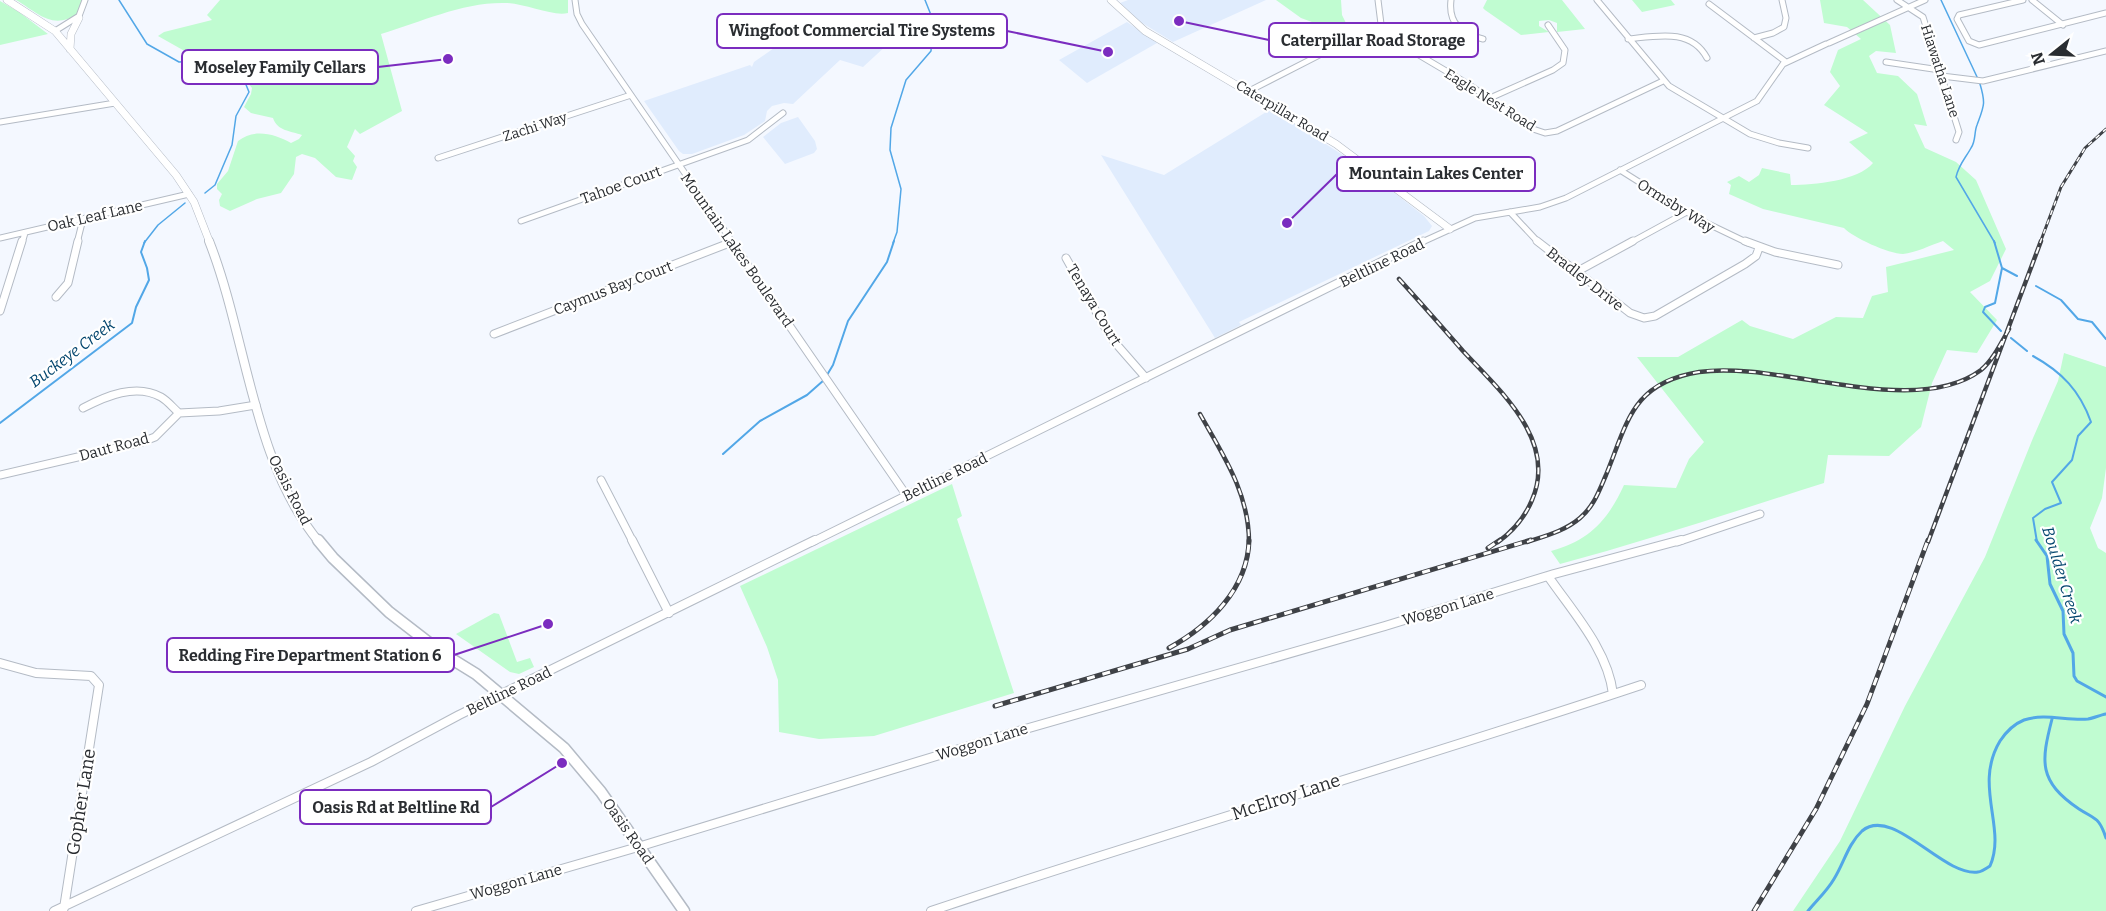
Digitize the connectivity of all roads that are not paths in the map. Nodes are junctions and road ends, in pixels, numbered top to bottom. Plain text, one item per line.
1 (7, 0) edge
2 (85, 0) edge
3 (575, 0) edge
4 (1111, 0) edge
5 (1378, 0) edge
6 (1451, 0) edge
7 (1597, 0) edge
8 (1782, 0) edge
9 (1897, 0) edge
10 (1925, 0) edge
11 (2023, 0) edge
12 (2032, 0) edge
13 (1709, 4) dead end
14 (1911, 7) junction
15 (2106, 13) edge
16 (79, 18) junction
17 (1548, 25) dead end
18 (2063, 25) junction
19 (55, 31) junction
20 (1754, 38) junction
21 (1483, 39) dead end
22 (1628, 39) junction
23 (1337, 46) dead end
24 (70, 49) junction
25 (2106, 51) edge
26 (1707, 58) dead end
27 (1786, 62) junction
28 (1886, 62) dead end
29 (1940, 70) junction
30 (1942, 76) junction
31 (1663, 81) junction
32 (1249, 91) junction
33 (631, 95) junction
34 (1490, 98) junction
35 (115, 103) junction
36 (783, 113) dead end
37 (1724, 119) junction
38 (0, 122) edge
39 (1956, 140) dead end
40 (1808, 147) dead end
41 (438, 158) dead end
42 (678, 164) junction
43 (1620, 170) junction
44 (189, 194) junction
45 (1510, 212) junction
46 (1684, 213) junction
47 (83, 219) junction
48 (521, 221) dead end
49 (1450, 229) junction
50 (25, 232) junction
51 (0, 238) edge
52 (732, 242) junction
53 (1759, 248) junction
54 (1066, 258) dead end
55 (1838, 265) dead end
56 (1578, 271) junction
57 (56, 297) dead end
58 (0, 311) edge
59 (494, 334) dead end
60 (1146, 378) junction
61 (256, 405) junction
62 (83, 408) dead end
63 (179, 413) junction
64 (0, 475) edge
65 (602, 480) dead end
66 (908, 496) junction
67 (1760, 514) dead end
68 (1548, 576) junction
69 (669, 613) junction
70 (0, 663) edge
71 (1641, 685) dead end
72 (501, 694) junction
73 (1613, 694) junction
74 (639, 847) junction
75 (64, 908) edge
76 (54, 911) edge
77 (416, 911) edge
78 (684, 911) edge
79 (931, 911) edge

1 - 19 main road, Oasis Road
2 - 16 street
3 - 33 street, Mountain Lakes Boulevard
4 - 32 main road, Caterpillar Road
5 - 34 street, Eagle Nest Road
6 - 21 street
7 - 22 street
8 - 20 street
9 - 14 street
10 - 14 street, Beltline Road
11 - 18 street
12 - 18 street
13 - 20 street
14 - 27 street, Beltline Road
14 - 29 street, Hiawatha Lane
15 - 18 street
16 - 19 street
16 - 24 main road
17 - 34 street
19 - 24 main road, Oasis Road
20 - 27 street
22 - 26 street
22 - 31 street
23 - 32 street
24 - 35 main road, Oasis Road
25 - 30 street
27 - 37 street, Beltline Road
28 - 29 street
29 - 30 street, Hiawatha Lane
30 - 39 street, Hiawatha Lane
31 - 34 street, Eagle Nest Road
31 - 37 street
32 - 49 main road, Caterpillar Road
33 - 41 street, Zachi Way
33 - 42 street, Mountain Lakes Boulevard
35 - 38 street
35 - 44 main road, Oasis Road
36 - 42 street, Tahoe Court
37 - 40 street
37 - 43 street, Beltline Road
42 - 48 street, Tahoe Court
42 - 52 street, Mountain Lakes Boulevard
43 - 45 street, Beltline Road
43 - 46 street, Ormsby Way
44 - 47 street, Oak Leaf Lane
44 - 61 main road, Oasis Road
45 - 49 street, Beltline Road
45 - 56 street, Bradley Drive
46 - 53 street, Ormsby Way
46 - 56 street
47 - 50 street, Oak Leaf Lane
47 - 57 street
49 - 60 street, Beltline Road
50 - 51 street, Oak Leaf Lane
50 - 58 street
52 - 59 street, Caymus Bay Court
52 - 66 street, Mountain Lakes Boulevard
53 - 55 street, Ormsby Way
53 - 56 street, Bradley Drive
54 - 60 street, Tenaya Court
60 - 66 street, Beltline Road
61 - 63 street
61 - 72 main road, Oasis Road
62 - 63 street
63 - 64 street, Daut Road
65 - 69 street
66 - 69 street, Beltline Road
67 - 68 street, Woggon Lane
68 - 73 street
68 - 74 street, Woggon Lane
69 - 72 street, Beltline Road
70 - 75 street, Gopher Lane
71 - 73 street, McElroy Lane
72 - 74 main road, Oasis Road
72 - 75 street, Beltline Road
73 - 79 street, McElroy Lane
74 - 77 street, Woggon Lane
74 - 78 main road, Oasis Road
75 - 76 street, Beltline Road

